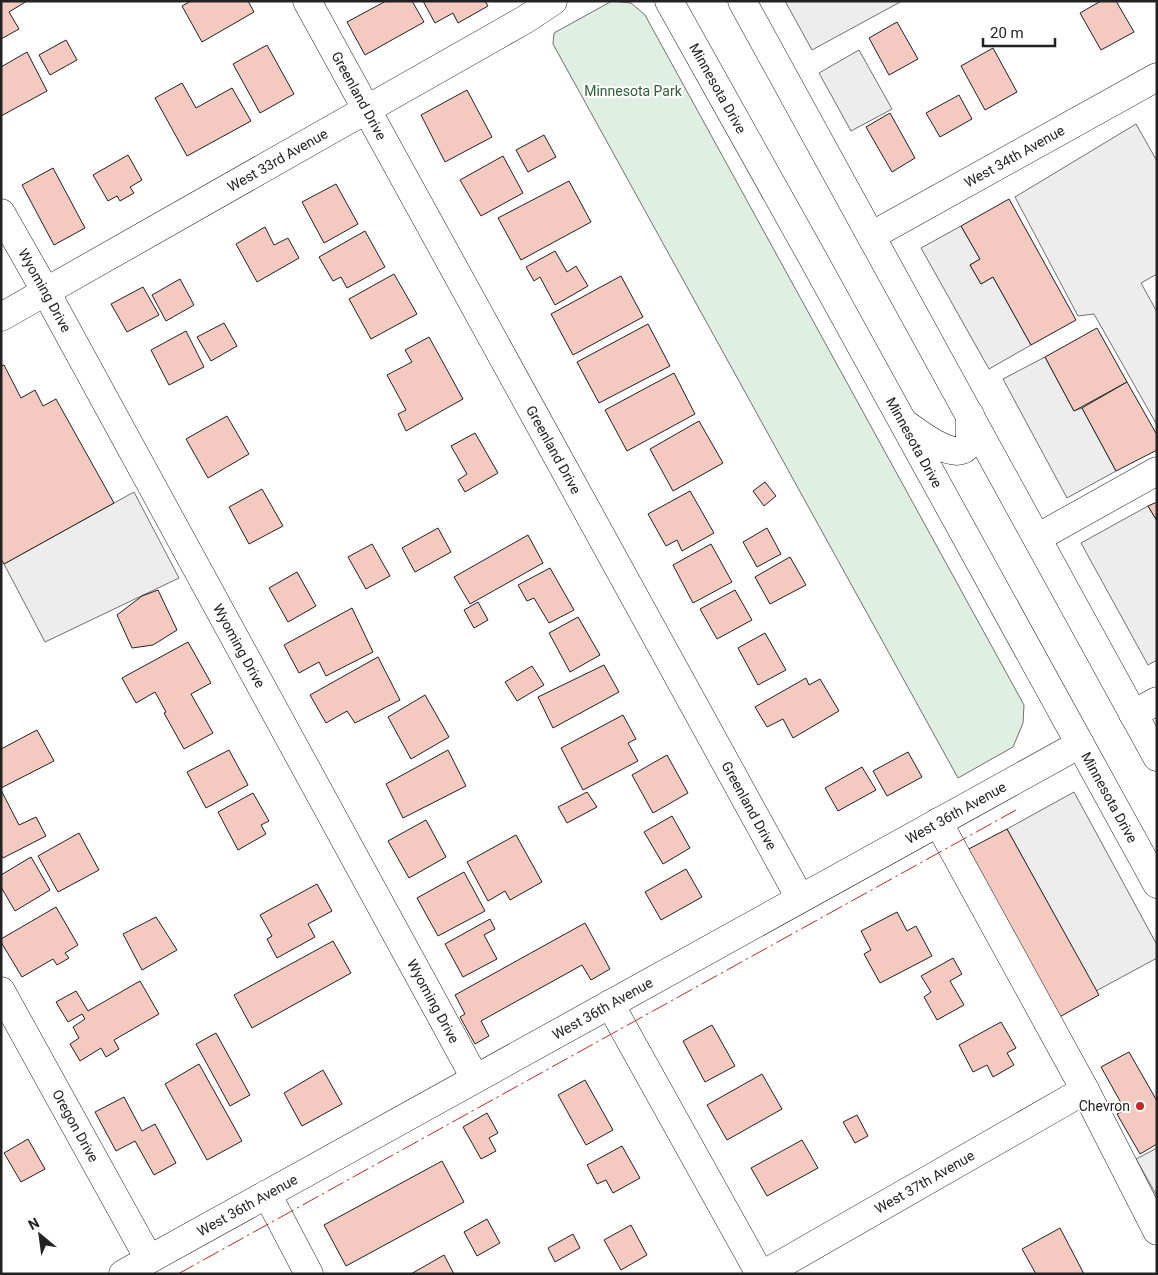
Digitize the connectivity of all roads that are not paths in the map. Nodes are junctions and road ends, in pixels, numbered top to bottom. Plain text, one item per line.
1 (307, 1) edge
2 (553, 1) edge
3 (669, 1) edge
4 (742, 1) edge
5 (1157, 77) edge
6 (367, 108) junction
7 (1, 213) edge
8 (871, 236) junction
9 (46, 292) junction
10 (1, 317) edge
11 (970, 415) junction
12 (904, 424) junction
13 (1157, 471) edge
14 (1036, 538) junction
15 (1157, 701) edge
16 (1133, 714) junction
17 (1080, 744) junction
18 (1157, 757) edge
19 (938, 822) junction
20 (1157, 884) edge
21 (800, 898) junction
22 (1, 991) edge
23 (610, 1004) junction
24 (475, 1078) junction
25 (1085, 1090) junction
26 (267, 1194) junction
27 (1157, 1231) edge
28 (149, 1259) junction
29 (123, 1274) edge
30 (309, 1274) edge
31 (760, 1274) edge
32 (764, 1274) edge

1 - 6 street, Greenland Drive
2 - 6 street, West 33rd Avenue
3 - 12 street, Minnesota Drive
4 - 8 street
5 - 8 street, West 34th Avenue
6 - 9 street, West 33rd Avenue
6 - 21 street, Greenland Drive
7 - 9 street, Wyoming Drive
8 - 11 street
9 - 10 street, West 33rd Avenue
9 - 24 street, Wyoming Drive
11 - 12 street
11 - 14 street
12 - 17 street, Minnesota Drive
13 - 14 street
14 - 16 street
15 - 16 street
16 - 18 street
17 - 19 street, West 36th Avenue
17 - 20 street, Minnesota Drive
19 - 21 street, West 36th Avenue
19 - 25 street
21 - 23 street, West 36th Avenue
22 - 28 street, Oregon Drive
23 - 24 street, West 36th Avenue
23 - 31 street
24 - 26 street, West 36th Avenue
25 - 27 street
25 - 32 street, West 37th Avenue
26 - 28 street, West 36th Avenue
26 - 30 street
28 - 29 street, West 36th Avenue

